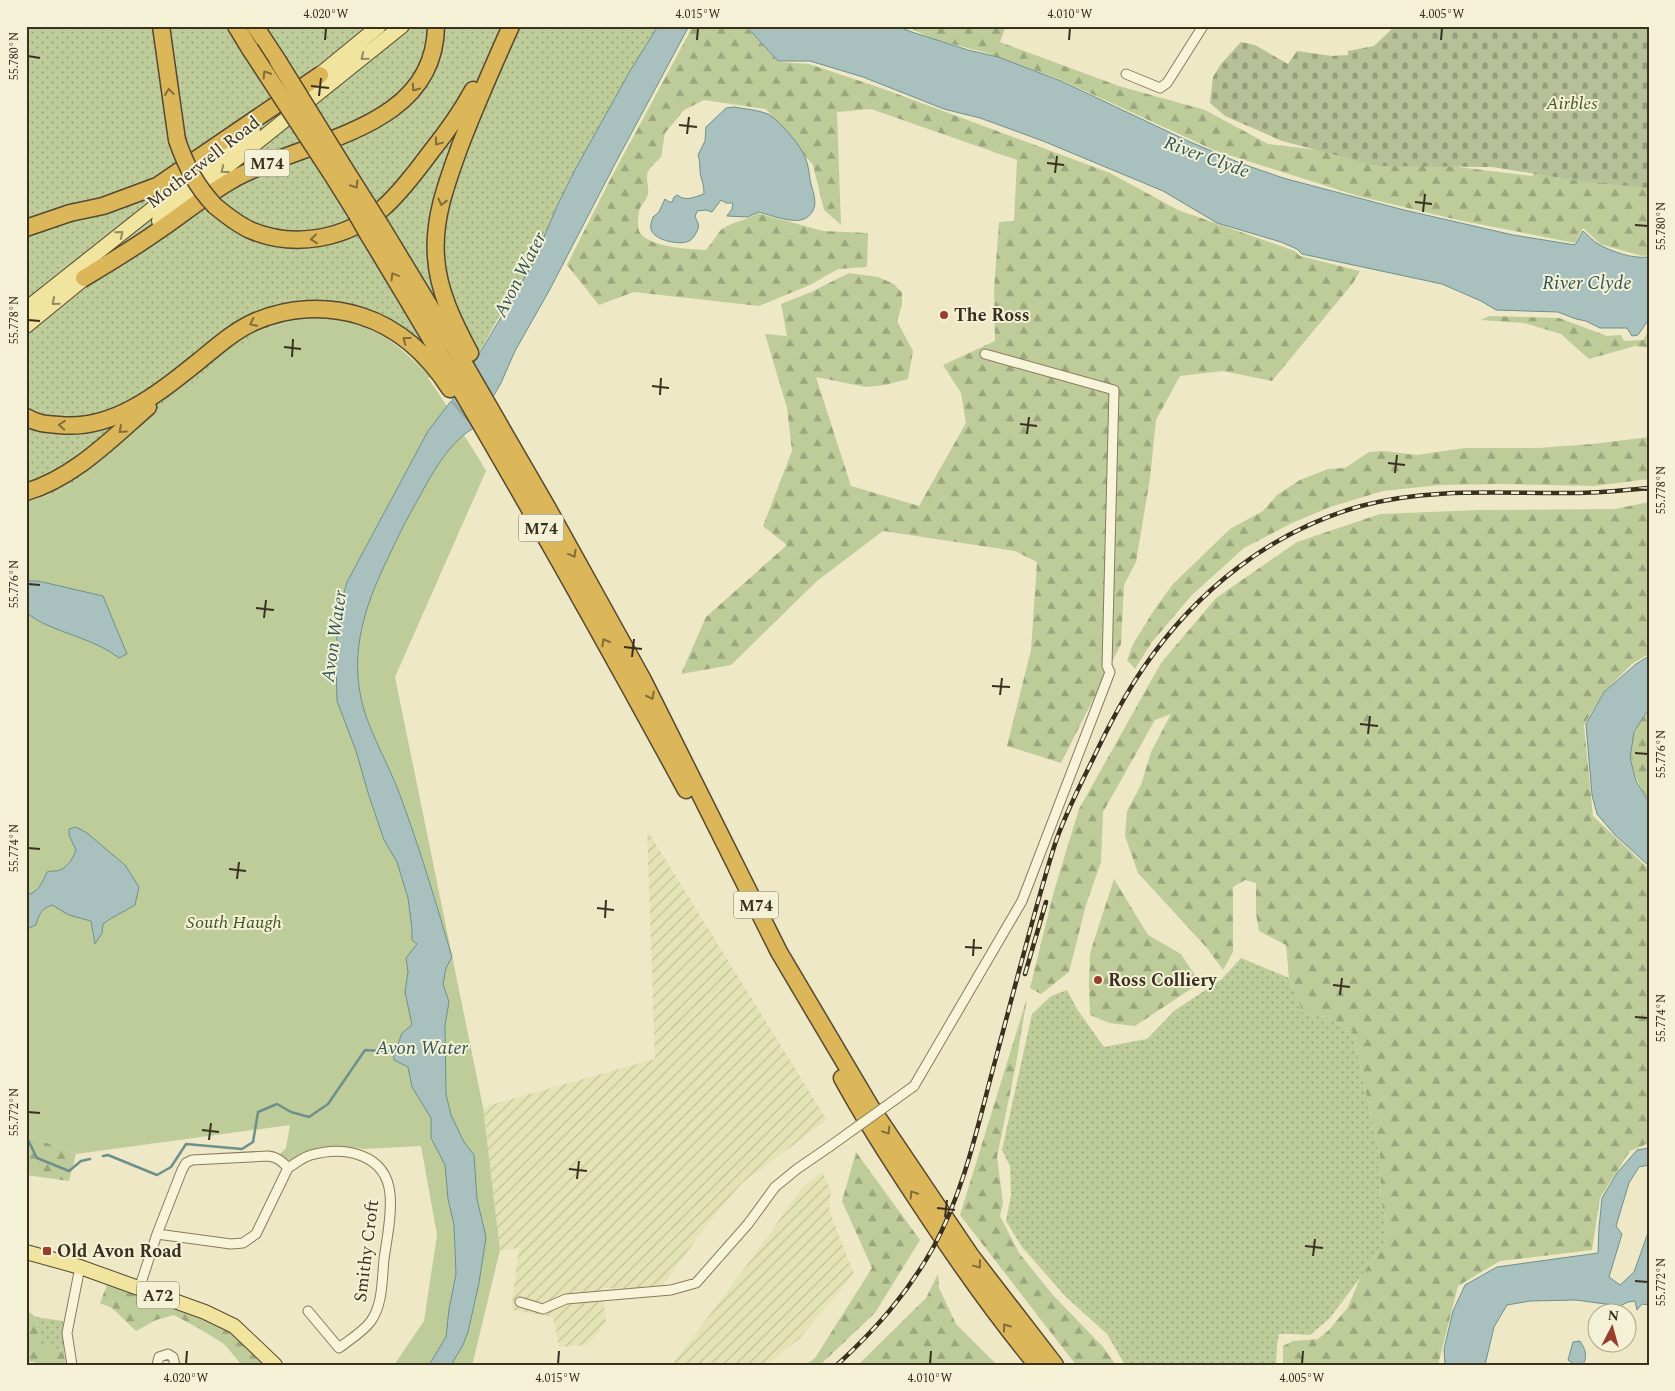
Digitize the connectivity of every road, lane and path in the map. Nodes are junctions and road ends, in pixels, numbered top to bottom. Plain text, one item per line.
1 (161, 26) edge
2 (236, 26) edge
3 (255, 26) edge
4 (264, 26) edge
5 (380, 26) edge
6 (402, 26) edge
7 (436, 26) edge
8 (510, 26) edge
9 (1203, 26) edge
10 (278, 61) junction
11 (1126, 74) dead end
12 (320, 75) junction
13 (337, 170) junction
14 (26, 228) edge
15 (375, 230) junction
16 (84, 278) junction
17 (26, 309) edge
18 (26, 326) edge
19 (458, 342) junction
20 (985, 354) dead end
21 (198, 362) junction
22 (443, 368) junction
23 (26, 417) edge
24 (492, 427) junction
25 (26, 492) edge
26 (288, 1168) junction
27 (157, 1234) junction
28 (26, 1252) edge
29 (80, 1267) junction
30 (139, 1289) junction
31 (520, 1302) dead end
32 (308, 1311) dead end
33 (72, 1365) edge
34 (158, 1365) edge
35 (175, 1365) edge
36 (275, 1365) edge
37 (1037, 1365) edge
38 (1055, 1365) edge

8 -> 1 highway, M74, bridge
13 -> 2 highway, M74, bridge
3 - 10 highway, M74
4 - 10 highway, M74
5 - 12 main road, Motherwell Road
6 -> 16 main road, Motherwell Road
7 -> 16 highway, M74
8 -> 19 highway, M74
9 - 11 street
10 - 13 highway, M74, bridge
12 - 14 highway, M74
17 -> 12 main road, Motherwell Road
13 - 15 highway, M74, bridge
15 - 19 highway, M74
22 -> 15 highway, M74
16 -> 18 main road, Motherwell Road
19 - 24 highway, M74
20 - 31 street, bridge
22 -> 21 highway, M74
21 -> 23 highway, M74
21 -> 25 highway, M74
22 - 24 highway, M74
37 -> 24 highway, M74
24 -> 38 highway, M74
26 - 27 street
26 - 27 street
26 - 32 street, Smithy Croft
27 - 30 street
28 - 29 main road, A72
29 - 30 main road, A72
29 - 33 street
30 - 36 main road, A72
34 - 35 street

